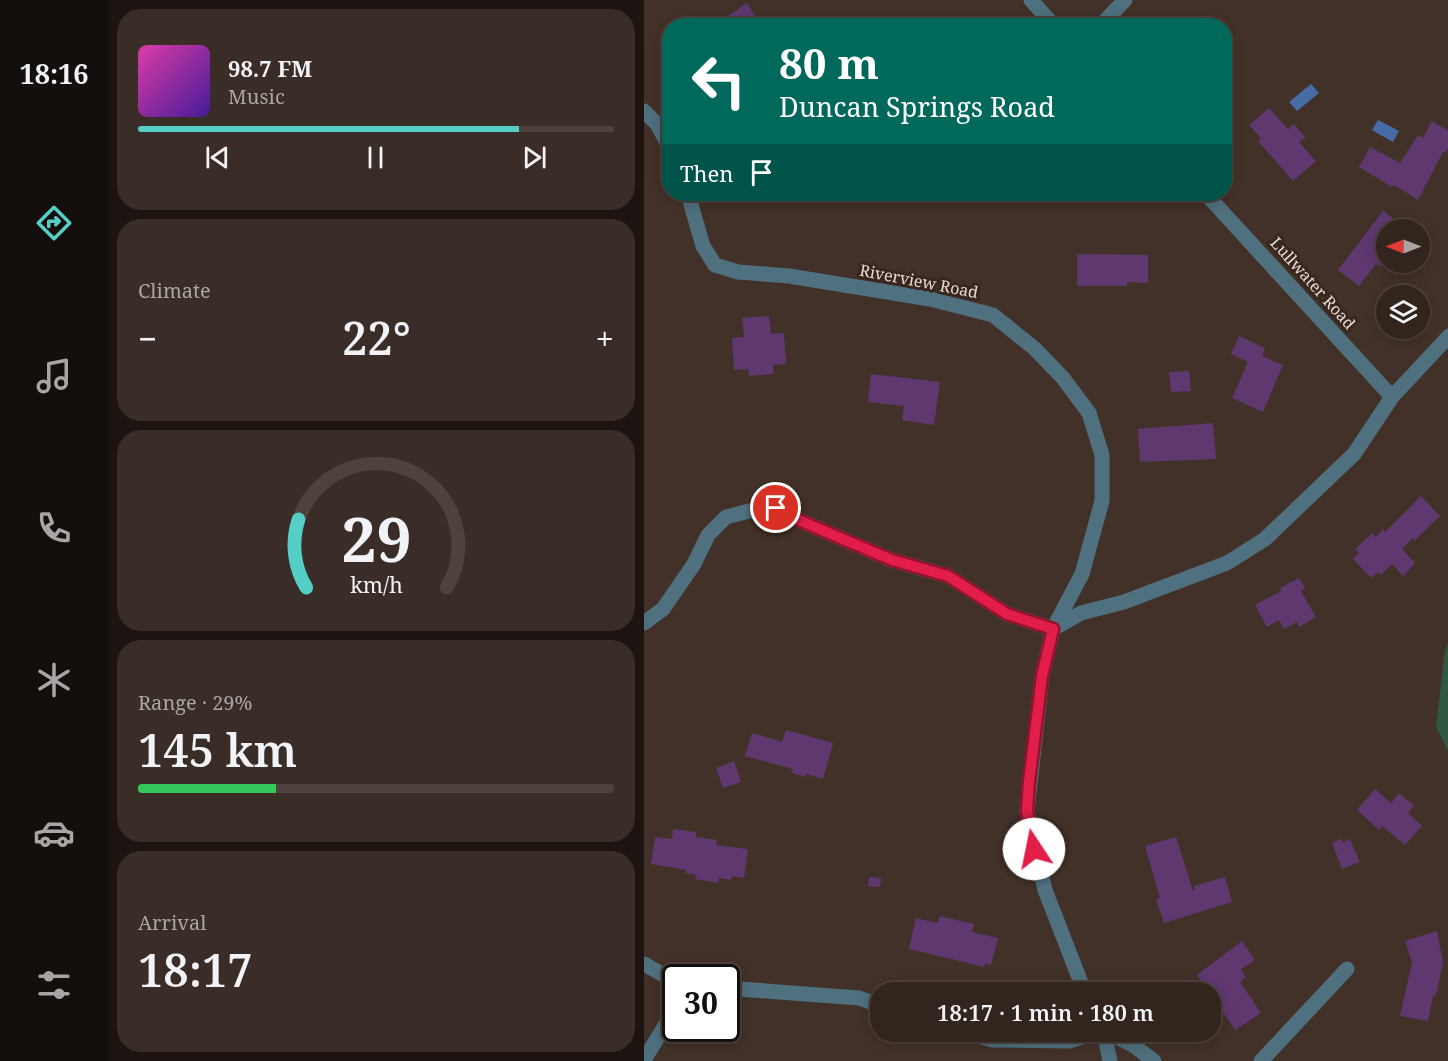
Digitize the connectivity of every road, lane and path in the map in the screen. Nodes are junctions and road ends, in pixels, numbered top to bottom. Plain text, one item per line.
1 (1031, 0) edge
2 (1125, 0) edge
3 (1047, 18) edge
4 (1108, 18) edge
5 (644, 111) edge
6 (662, 133) edge
7 (690, 201) edge
8 (1212, 201) edge
9 (1448, 336) edge
10 (1392, 397) junction
11 (644, 623) edge
12 (1053, 629) junction
13 (644, 964) edge
14 (1347, 969) dead end
15 (662, 974) edge
16 (1081, 982) edge
17 (740, 989) edge
18 (870, 1002) edge
19 (662, 1031) edge
20 (1107, 1042) edge
21 (1125, 1042) edge
22 (644, 1060) edge
23 (1110, 1061) edge
24 (1154, 1061) edge
25 (1261, 1061) edge

1 - 3 street
2 - 4 street
5 - 6 street
7 - 12 street, Riverview Road
8 - 10 street, Lullwater Road
9 - 10 street
10 - 12 street
11 - 12 street
12 - 16 street, Riverview Road
13 - 15 street
14 - 25 street
17 - 18 street
19 - 22 street
20 - 23 street
21 - 24 street

